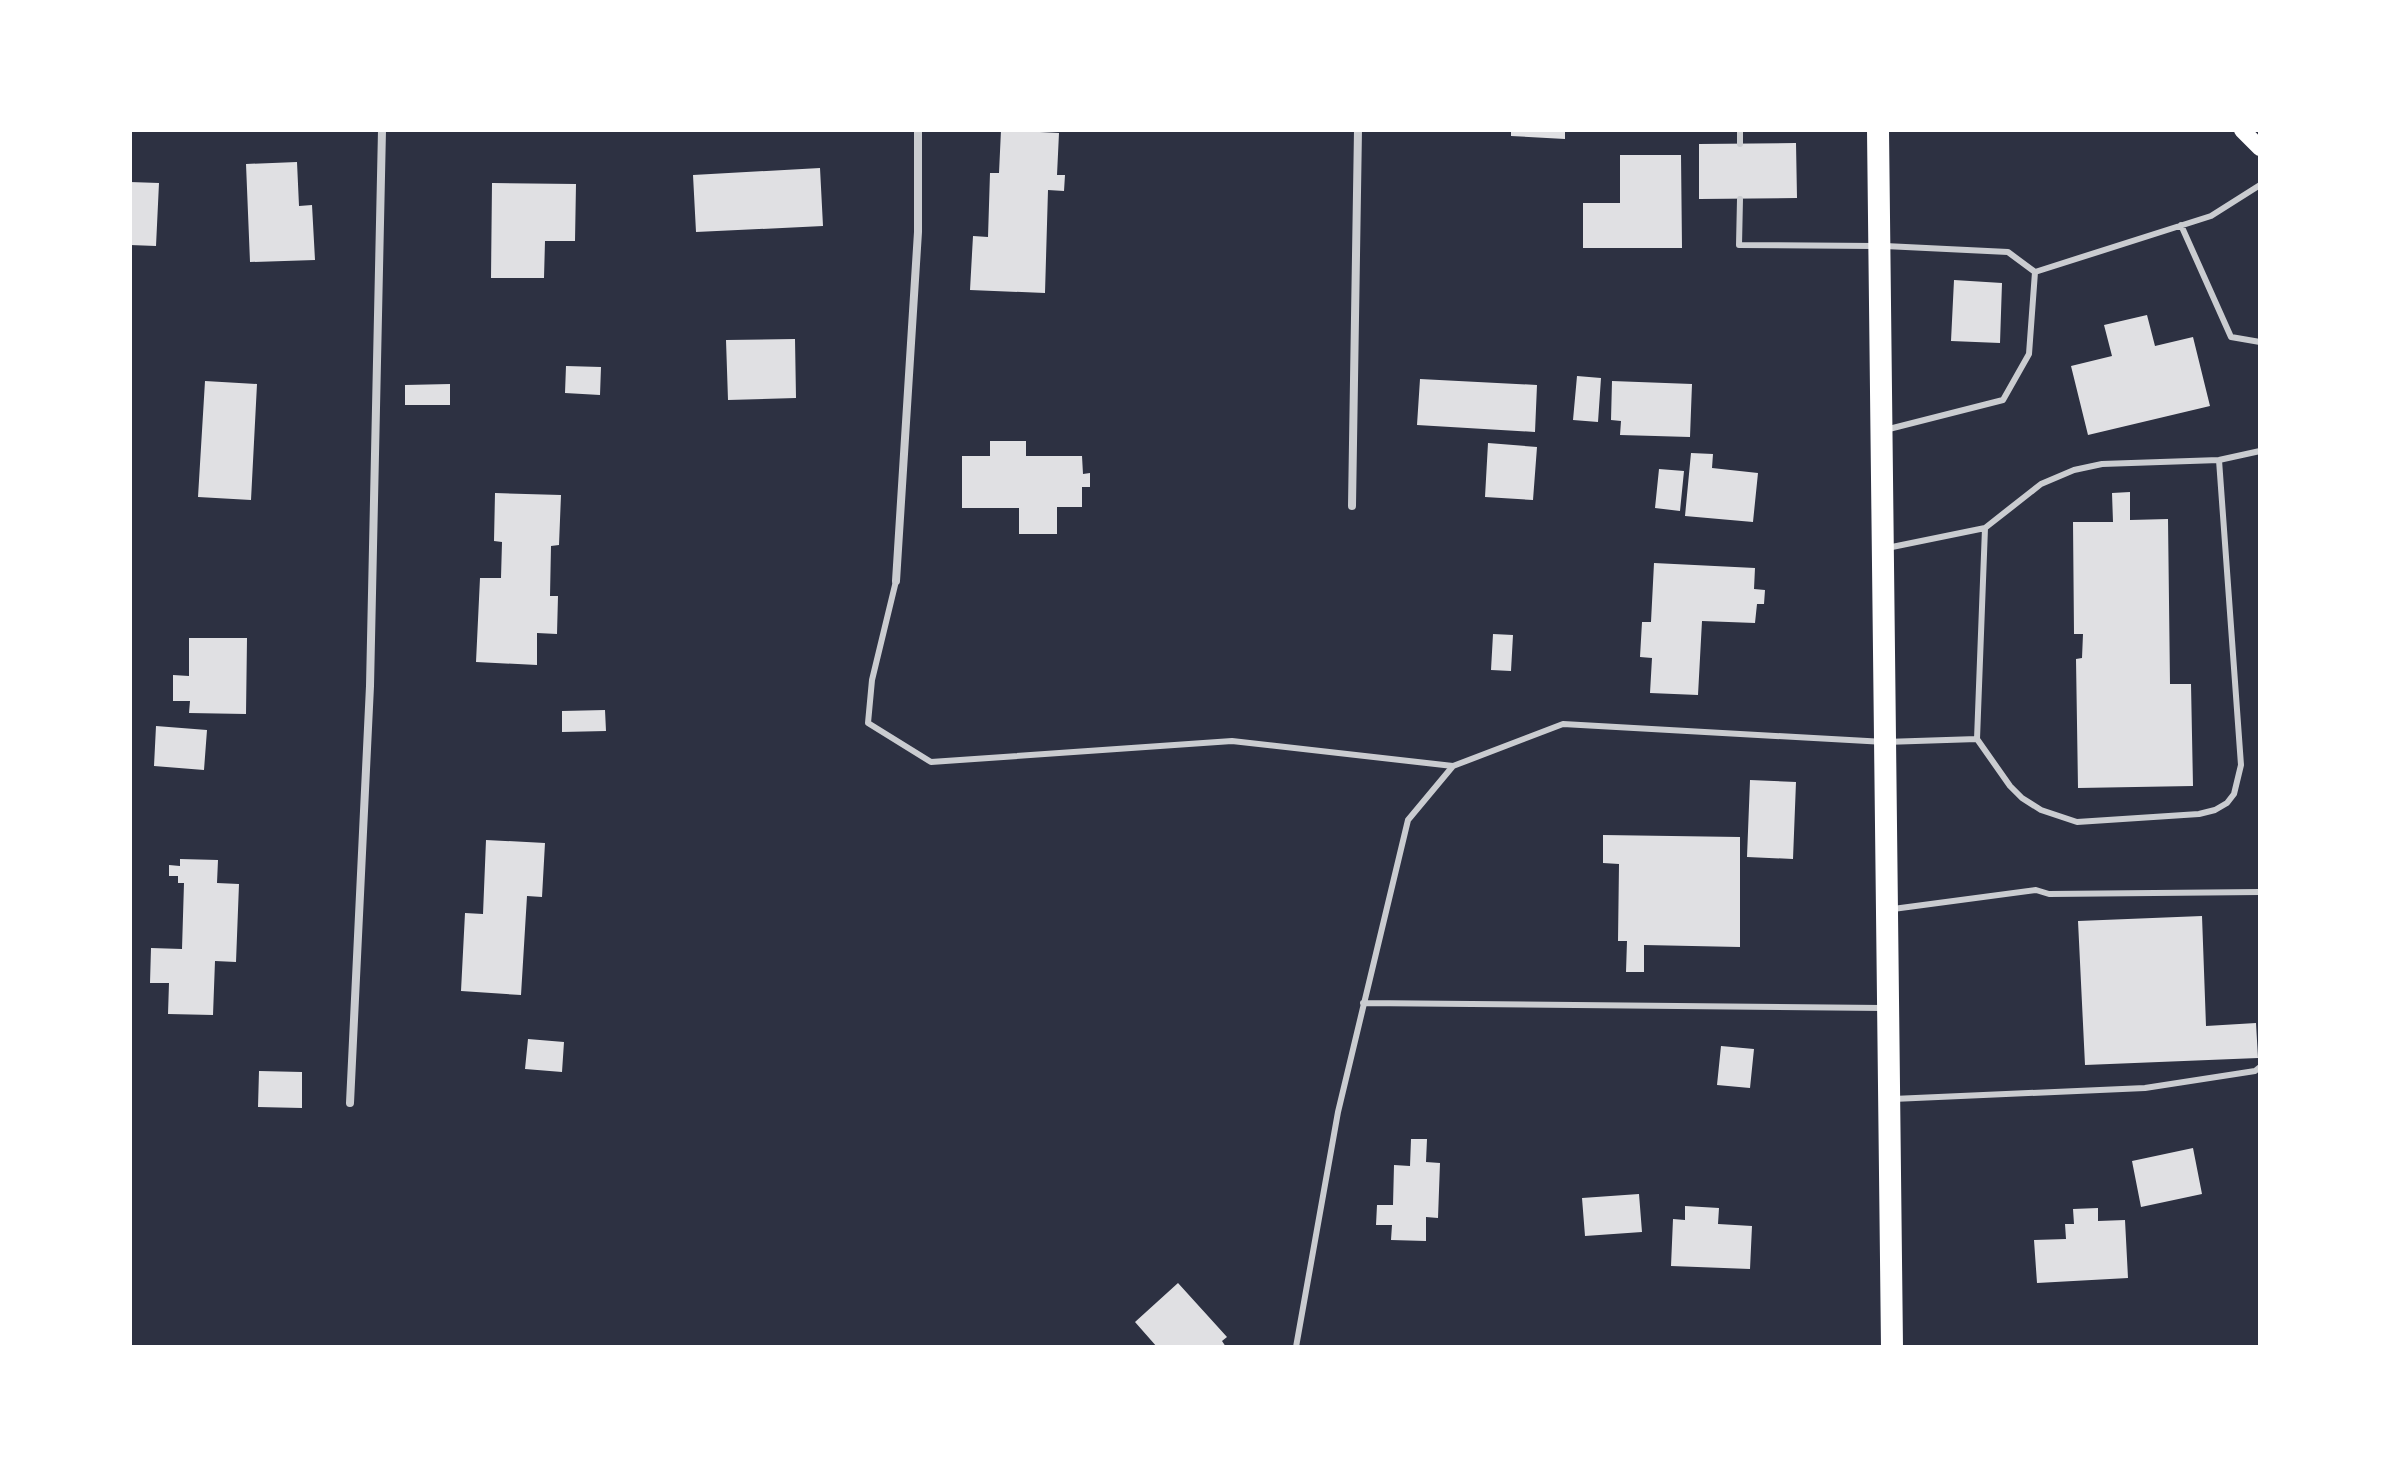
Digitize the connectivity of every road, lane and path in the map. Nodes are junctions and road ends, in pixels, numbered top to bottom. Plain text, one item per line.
1 (382, 130) edge
2 (918, 130) edge
3 (1358, 130) edge
4 (1740, 130) edge
5 (1878, 130) edge
6 (2242, 130) edge
7 (1740, 144) dead end
8 (2260, 148) edge
9 (2260, 185) edge
10 (1740, 199) dead end
11 (2181, 225) junction
12 (1879, 246) junction
13 (2035, 272) junction
14 (2260, 342) edge
15 (1882, 431) junction
16 (2260, 451) edge
17 (2219, 460) junction
18 (1352, 506) dead end
19 (1985, 528) junction
20 (1883, 549) junction
21 (896, 581) joint
22 (1977, 739) junction
23 (1885, 742) junction
24 (1453, 766) junction
25 (2260, 892) edge
26 (1887, 910) junction
27 (1363, 1003) junction
28 (1888, 1008) junction
29 (2260, 1067) edge
30 (1889, 1099) junction
31 (350, 1103) dead end
32 (1296, 1347) edge
33 (1892, 1347) edge

1 - 31 street
2 - 21 street
3 - 18 street
4 - 7 lane
5 - 12 highway
6 - 8 main road
9 - 11 lane
10 - 12 lane
11 - 13 lane
11 - 14 lane
12 - 13 lane
12 - 15 highway
13 - 15 lane
15 - 20 highway
16 - 17 lane
17 - 19 lane
17 - 22 lane
19 - 20 lane
19 - 22 lane
20 - 23 highway
21 - 24 lane
22 - 23 lane
23 - 24 lane
23 - 26 highway
24 - 27 lane
25 - 26 lane
26 - 28 highway
27 - 28 lane
27 - 32 lane
28 - 30 highway
29 - 30 lane
30 - 33 highway

